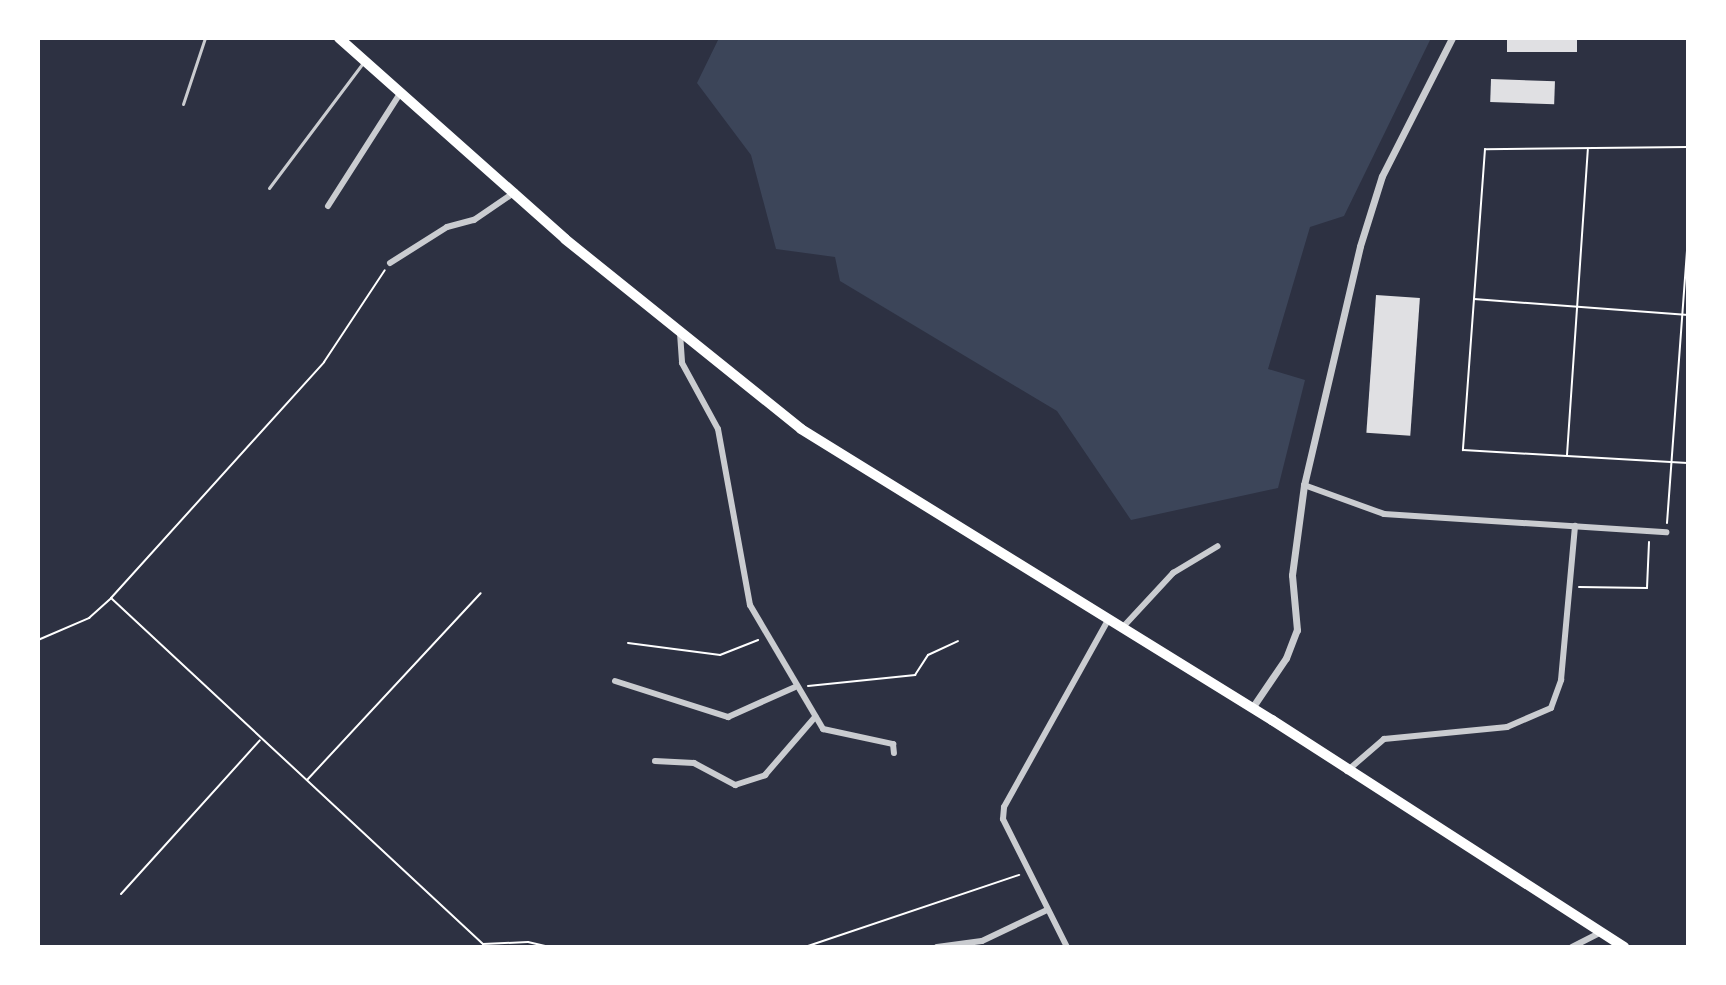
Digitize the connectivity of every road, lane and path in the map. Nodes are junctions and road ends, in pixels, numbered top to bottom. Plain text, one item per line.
1 (205, 38) edge
2 (339, 38) edge
3 (1452, 38) edge
4 (364, 61) junction
5 (401, 92) junction
6 (183, 104) dead end
7 (1688, 147) edge
8 (1588, 149) junction
9 (269, 188) dead end
10 (515, 192) junction
11 (328, 206) dead end
12 (1688, 237) edge
13 (390, 263) joint
14 (1474, 299) junction
15 (1577, 307) junction
16 (1682, 314) junction
17 (1688, 315) edge
18 (680, 333) junction
19 (1567, 456) junction
20 (1672, 462) junction
21 (1688, 463) edge
22 (1304, 485) junction
23 (1575, 526) junction
24 (1649, 531) junction
25 (1666, 532) joint
26 (1218, 546) dead end
27 (1573, 587) junction
28 (481, 593) dead end
29 (111, 598) junction
30 (1107, 622) junction
31 (1121, 630) junction
32 (766, 637) junction
33 (38, 640) edge
34 (958, 641) dead end
35 (628, 643) dead end
36 (615, 681) dead end
37 (795, 687) junction
38 (1252, 708) junction
39 (815, 717) junction
40 (261, 740) junction
41 (894, 753) dead end
42 (655, 761) dead end
43 (1347, 771) junction
44 (306, 781) junction
45 (1027, 873) junction
46 (121, 894) dead end
47 (1047, 910) junction
48 (1601, 932) junction
49 (970, 945) edge
50 (549, 947) edge
51 (805, 947) edge
52 (937, 947) edge
53 (1067, 947) edge
54 (1572, 947) edge
55 (1624, 947) edge

1 - 6 lane
2 - 4 highway
3 - 22 street
4 - 5 highway
4 - 9 lane
5 - 10 highway
5 - 11 street
7 - 8 path
8 - 14 path
8 - 15 path
10 - 13 street
10 - 18 highway
12 - 16 path
13 - 29 path
14 - 15 path
14 - 19 path
15 - 16 path
15 - 19 path
16 - 17 path
16 - 20 path
18 - 30 highway
18 - 32 street
19 - 20 path
20 - 21 path
20 - 25 path
22 - 23 street
22 - 38 street
23 - 24 street
23 - 27 street
24 - 25 street
24 - 27 path
26 - 31 street
27 - 43 street
28 - 44 path
29 - 33 path
29 - 40 path
30 - 31 highway
30 - 45 street
31 - 38 highway
32 - 35 path
32 - 37 street
34 - 37 path
36 - 37 street
37 - 39 street
38 - 43 highway
39 - 41 street
39 - 42 street
40 - 44 path
40 - 46 path
43 - 48 highway
44 - 50 path
45 - 47 street
45 - 51 path
47 - 49 street
47 - 53 street
48 - 54 street
48 - 55 highway
49 - 52 street

